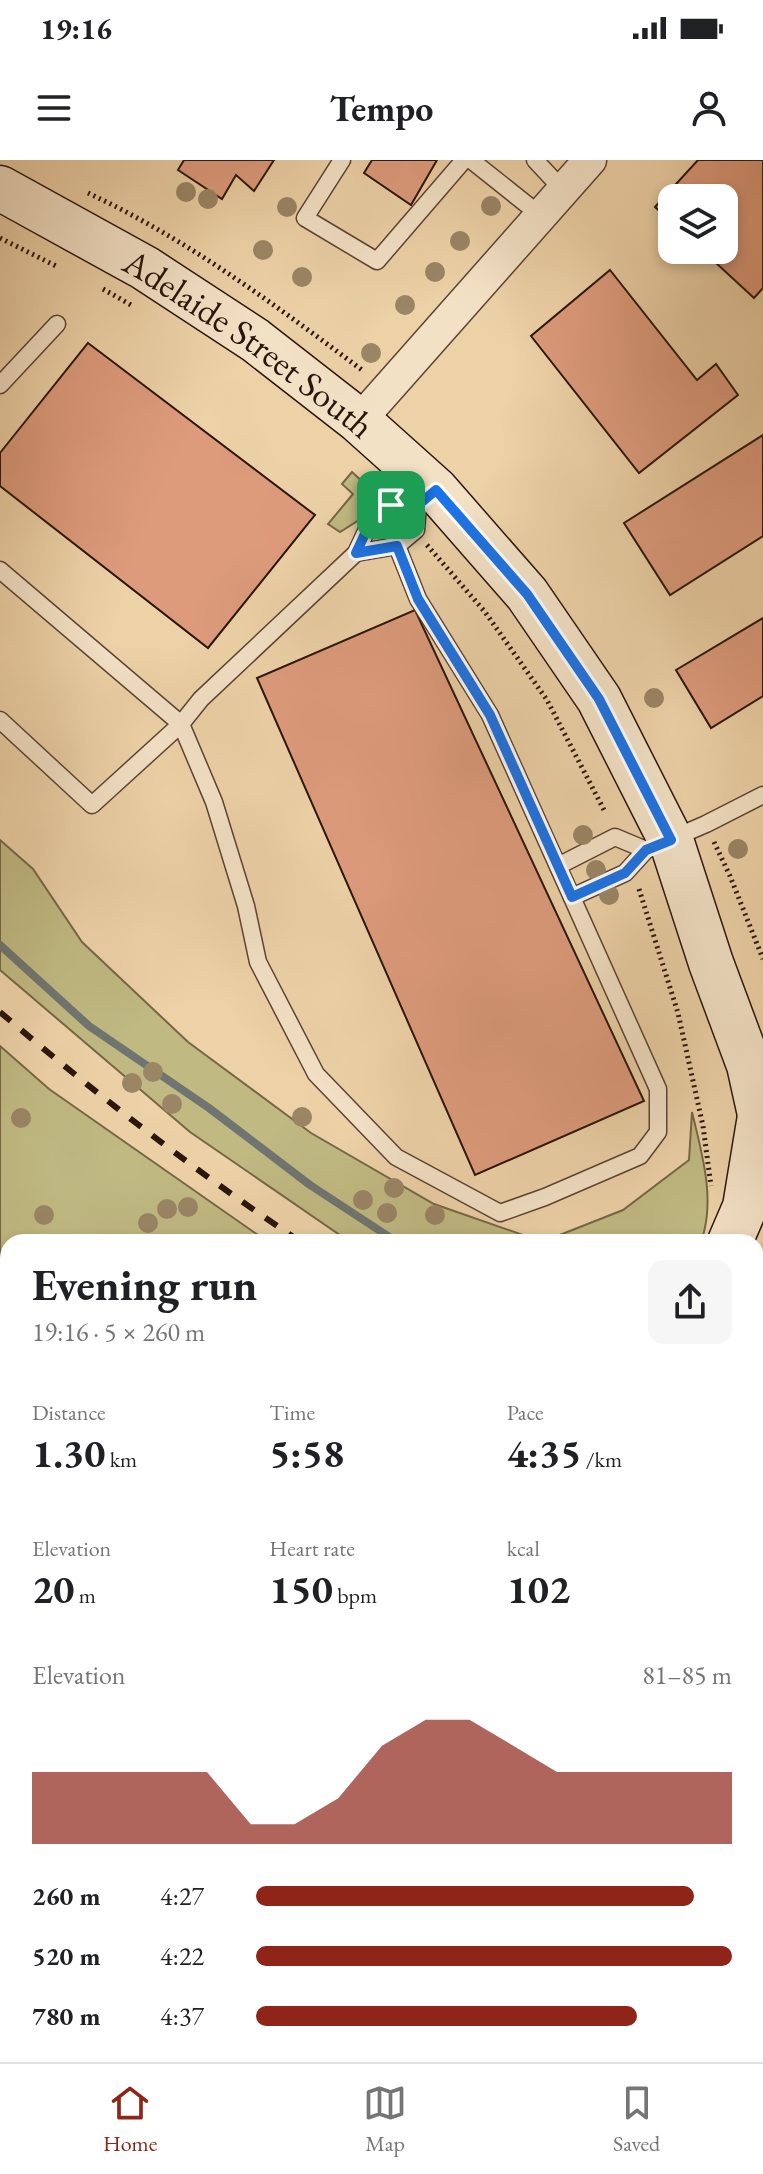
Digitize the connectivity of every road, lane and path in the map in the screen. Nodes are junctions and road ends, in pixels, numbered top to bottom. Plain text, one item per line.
1 (342, 160) edge
2 (464, 160) edge
3 (471, 160) edge
4 (535, 160) edge
5 (590, 160) edge
6 (0, 188) edge
7 (563, 190) junction
8 (540, 215) junction
9 (0, 238) edge
10 (56, 266) dead end
11 (103, 289) dead end
12 (138, 308) dead end
13 (57, 324) dead end
14 (0, 385) edge
15 (359, 421) junction
16 (427, 497) junction
17 (424, 541) dead end
18 (397, 546) junction
19 (356, 553) junction
20 (0, 570) edge
21 (0, 720) edge
22 (181, 724) junction
23 (763, 795) edge
24 (604, 810) dead end
25 (658, 845) junction
26 (558, 866) junction
27 (639, 889) dead end
28 (572, 897) junction
29 (762, 1122) edge
30 (713, 1201) dead end
31 (733, 1234) edge

1 - 2 lane
3 - 8 lane
4 - 7 lane
5 - 7 street
6 - 15 main road, Adelaide Street South
7 - 8 street
8 - 15 street
9 - 10 path
11 - 12 path
13 - 14 lane
15 - 16 main road, Adelaide Street South
16 - 18 lane
16 - 19 lane
16 - 25 main road, Adelaide Street South
17 - 24 path
18 - 19 lane
18 - 26 lane
19 - 22 lane
20 - 22 lane
21 - 22 lane
22 - 28 lane
23 - 25 lane
25 - 26 lane
25 - 28 lane
25 - 29 main road, Adelaide Street South
26 - 28 lane
27 - 30 path
29 - 31 main road

